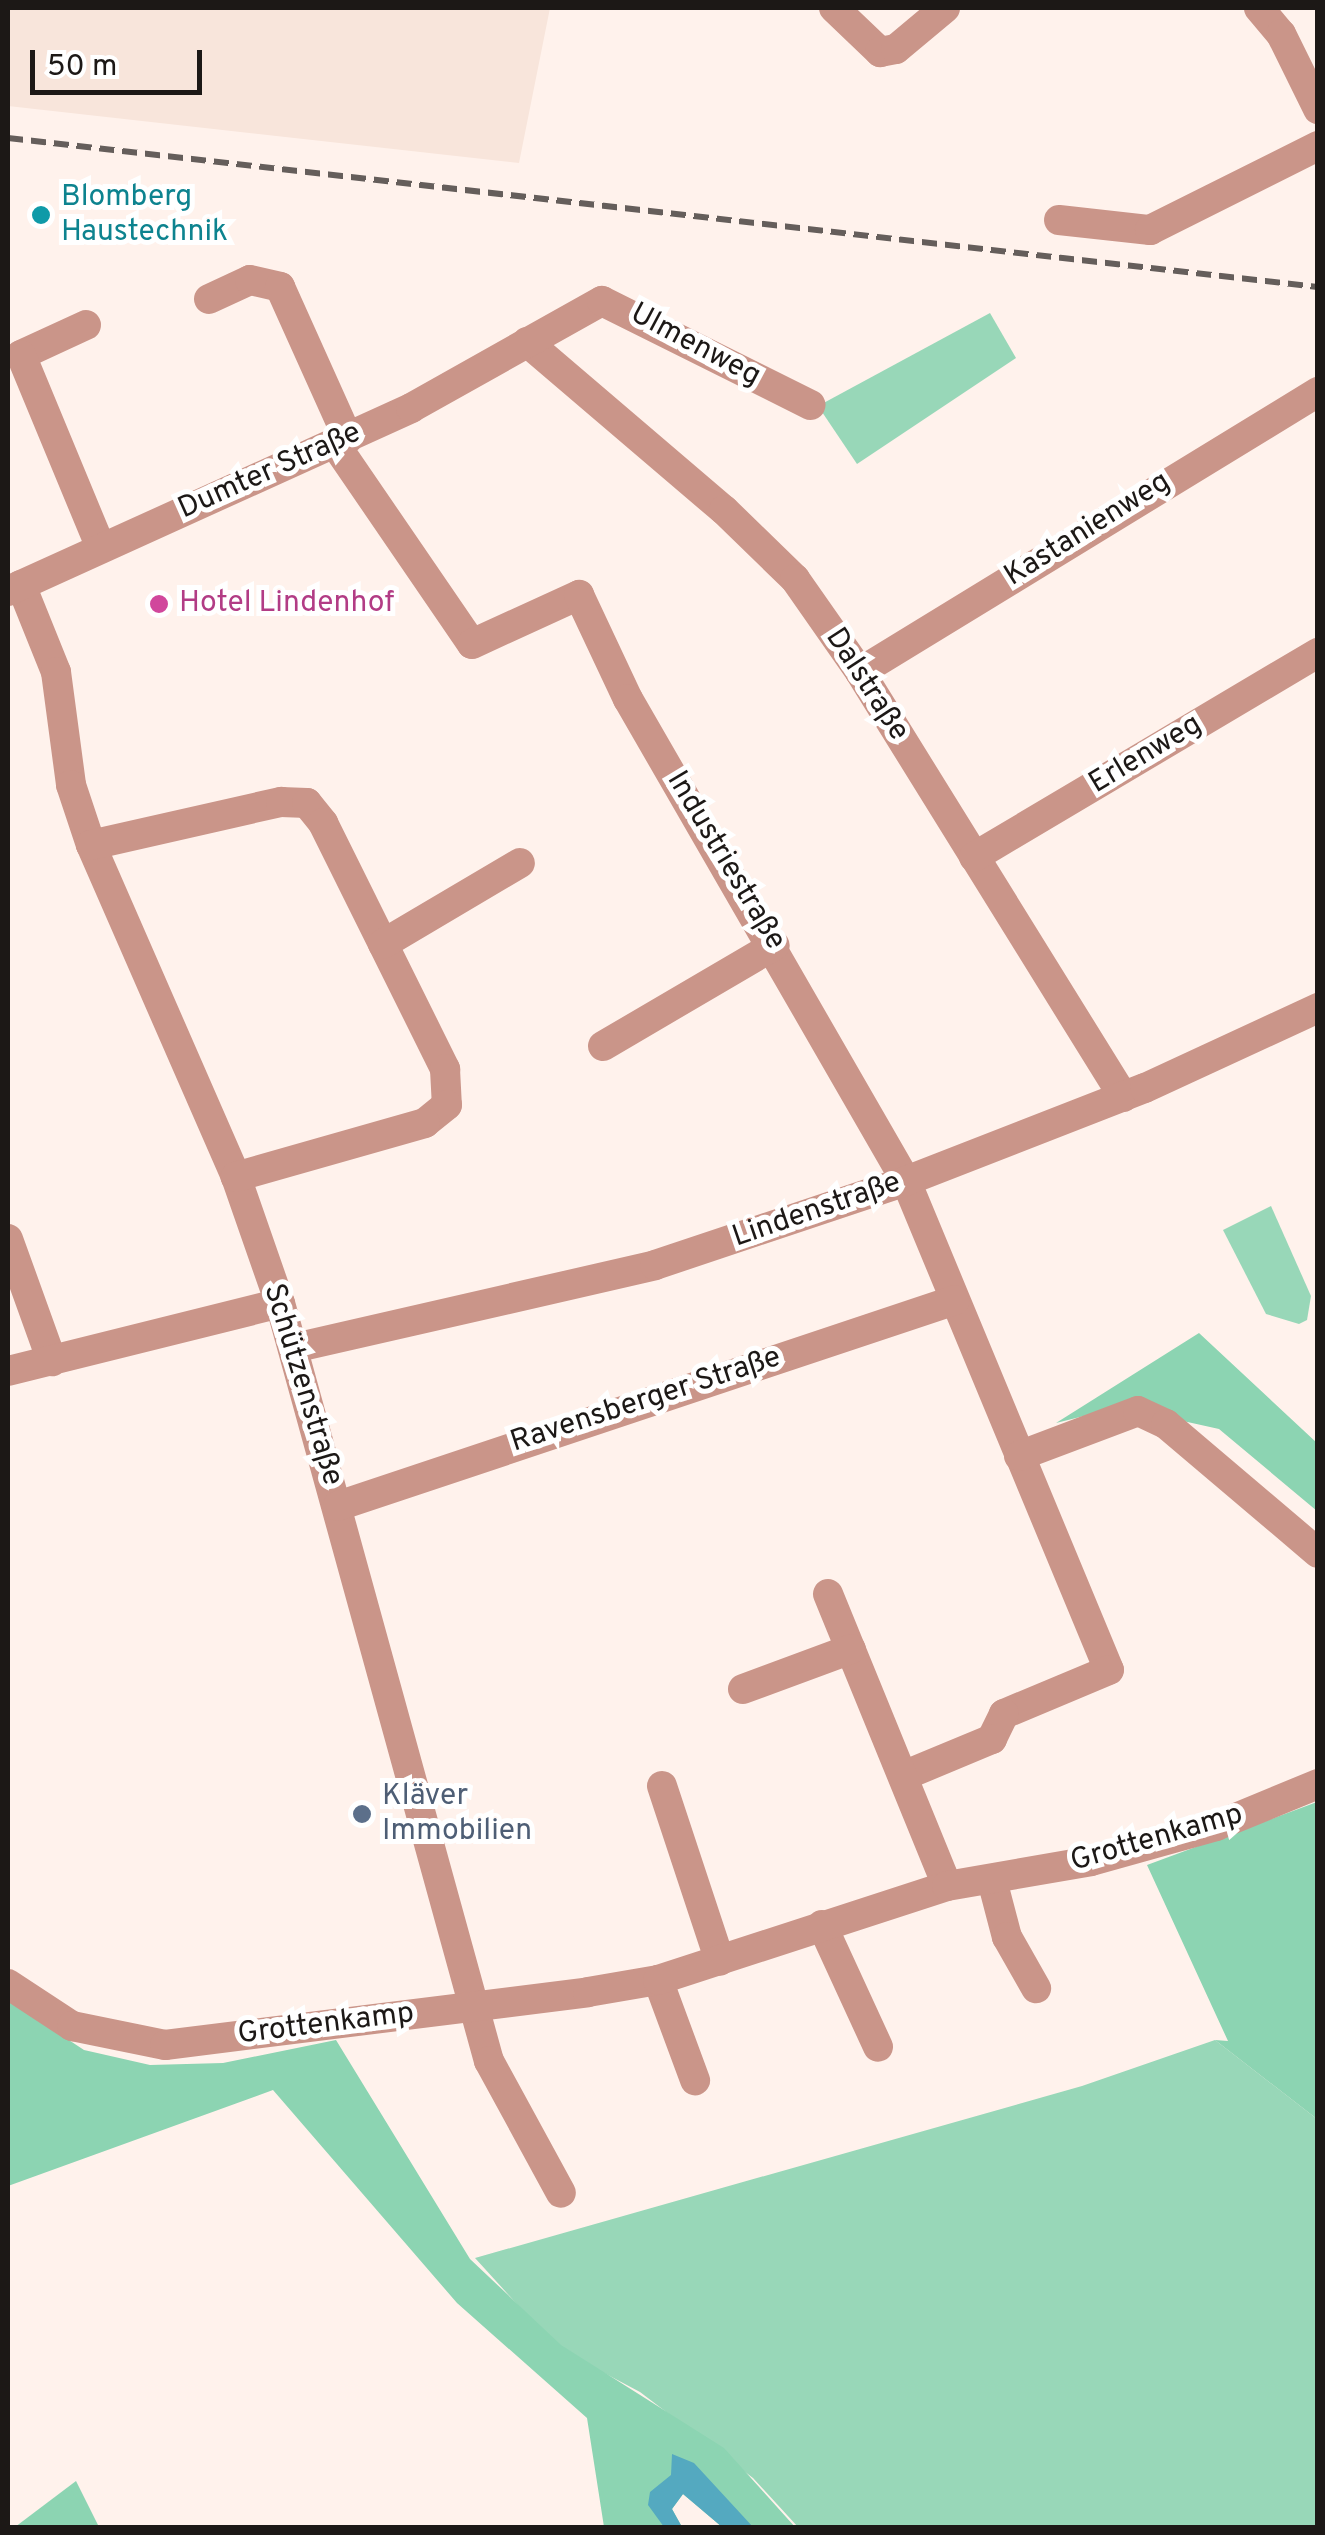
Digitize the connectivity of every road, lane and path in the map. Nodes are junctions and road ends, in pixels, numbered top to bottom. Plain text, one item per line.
1 (834, 8) edge
2 (946, 8) edge
3 (1259, 8) edge
4 (1318, 109) edge
5 (1318, 146) edge
6 (1060, 220) dead end
7 (209, 299) dead end
8 (86, 325) dead end
9 (527, 342) junction
10 (1318, 392) edge
11 (811, 406) dead end
12 (342, 441) junction
13 (101, 548) junction
14 (14, 588) edge
15 (1318, 653) edge
16 (860, 672) junction
17 (91, 846) junction
18 (974, 856) junction
19 (520, 863) dead end
20 (383, 944) junction
21 (775, 945) junction
22 (1318, 1008) edge
23 (604, 1046) dead end
24 (1123, 1096) junction
25 (236, 1177) junction
26 (906, 1182) junction
27 (8, 1239) edge
28 (955, 1300) junction
29 (280, 1303) junction
30 (294, 1348) junction
31 (52, 1360) junction
32 (8, 1372) edge
33 (1019, 1456) junction
34 (338, 1506) junction
35 (1318, 1553) edge
36 (828, 1594) dead end
37 (851, 1649) junction
38 (743, 1688) dead end
39 (903, 1776) junction
40 (1318, 1784) edge
41 (662, 1786) dead end
42 (992, 1880) junction
43 (948, 1886) junction
44 (822, 1925) junction
45 (720, 1961) junction
46 (658, 1980) junction
47 (8, 1984) edge
48 (1036, 1988) dead end
49 (476, 2005) junction
50 (878, 2047) dead end
51 (695, 2080) dead end
52 (560, 2193) dead end

1 - 2 street
3 - 4 street
5 - 6 street
7 - 12 street
8 - 13 street
9 - 11 street, Ulmenweg
9 - 12 street, Dumter Straße
9 - 16 street, Dalstraße
10 - 16 street, Kastanienweg
12 - 13 street, Dumter Straße
12 - 21 street, Industriestraße
13 - 14 street, Dumter Straße
14 - 17 street, Schützenstraße
15 - 18 street, Erlenweg
16 - 18 street, Dalstraße
17 - 20 street
17 - 25 street, Schützenstraße
18 - 24 street, Dalstraße
19 - 20 street
20 - 25 street
21 - 23 street
21 - 26 street, Industriestraße
22 - 24 street, Lindenstraße
24 - 26 street, Lindenstraße
25 - 29 street, Schützenstraße
26 - 28 street, Industriestraße
26 - 30 street, Lindenstraße
27 - 31 street
28 - 33 street, Industriestraße
28 - 34 street, Ravensberger Straße
29 - 30 street, Schützenstraße
29 - 31 street
30 - 34 street, Schützenstraße
31 - 32 street
33 - 35 street
33 - 39 street, Industriestraße
34 - 49 street, Schützenstraße
36 - 37 street
37 - 38 street
37 - 39 street
39 - 43 street
40 - 42 street, Grottenkamp
41 - 45 street
42 - 43 street, Grottenkamp
42 - 48 street
43 - 44 street, Grottenkamp
44 - 45 street, Grottenkamp
44 - 50 street
45 - 46 street, Grottenkamp
46 - 49 street, Grottenkamp
46 - 51 street
47 - 49 street, Grottenkamp
49 - 52 street, Schützenstraße

